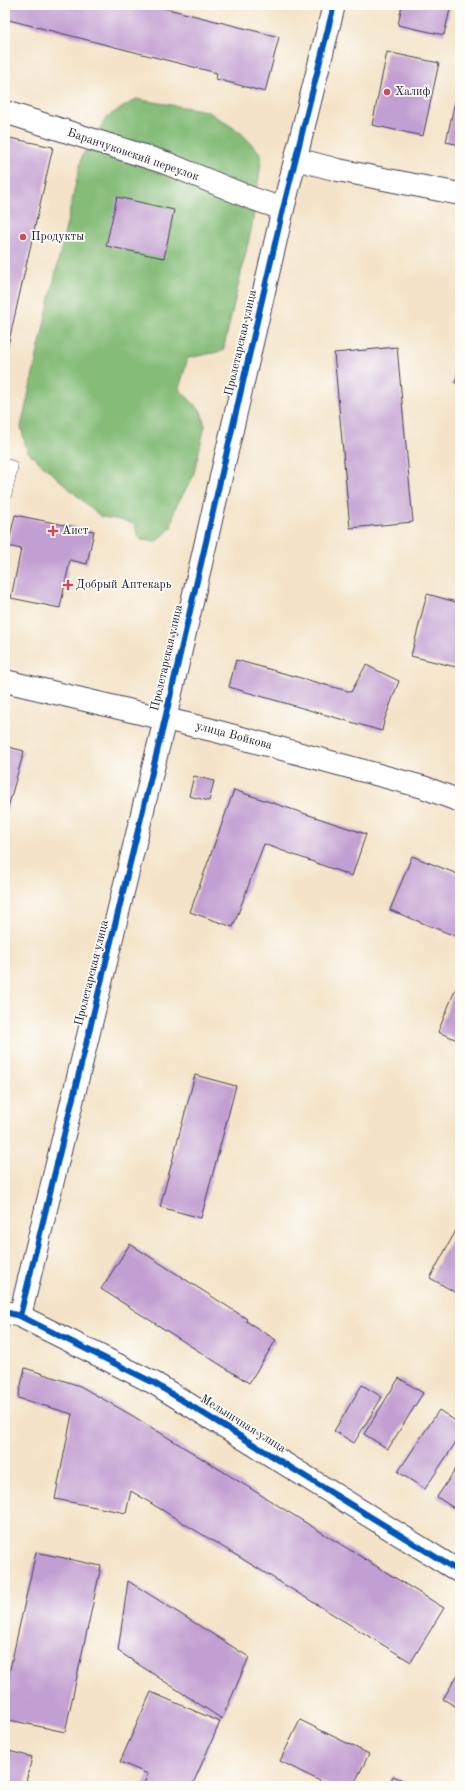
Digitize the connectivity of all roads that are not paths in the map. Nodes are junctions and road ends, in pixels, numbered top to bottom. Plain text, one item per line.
1 (334, 5) edge
2 (5, 112) edge
3 (296, 159) junction
4 (460, 194) edge
5 (283, 209) junction
6 (5, 466) edge
7 (5, 494) edge
8 (5, 681) edge
9 (165, 719) junction
10 (460, 801) edge
11 (13, 1314) edge
12 (460, 1572) edge

1 - 3 street, Пролетарская улица
2 - 5 street, Баранчуковский переулок
3 - 4 street
3 - 5 street, Пролетарская улица
5 - 9 street, Пролетарская улица
6 - 7 lane
8 - 9 street, улица Войкова
9 - 10 street, улица Войкова
9 - 11 street, Пролетарская улица
11 - 12 street, Мельничная улица

